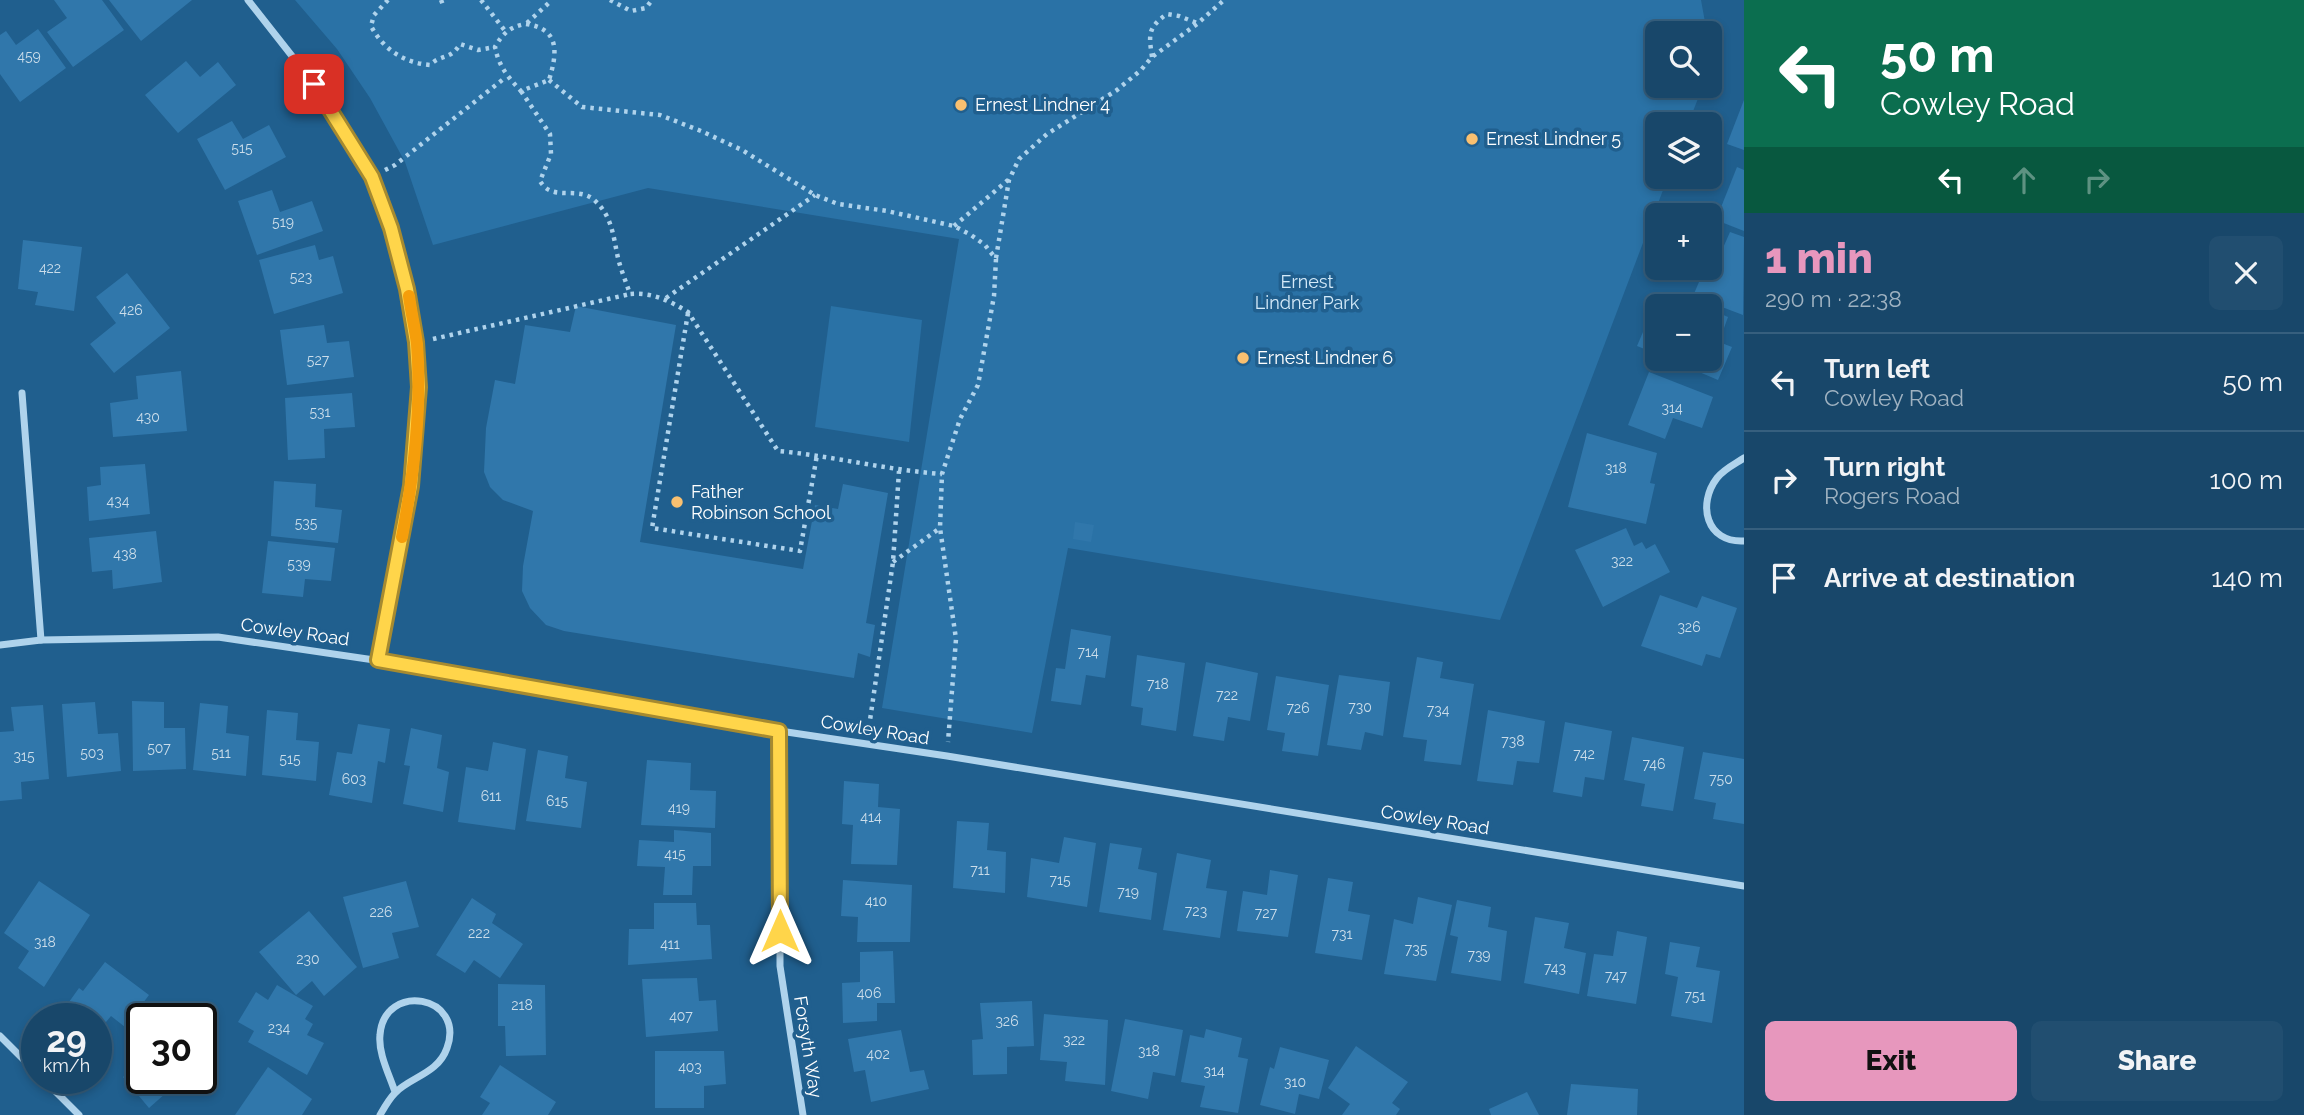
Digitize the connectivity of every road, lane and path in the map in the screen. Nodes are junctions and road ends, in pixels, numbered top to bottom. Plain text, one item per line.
1 (248, 0) edge
2 (388, 0) edge
3 (481, 0) edge
4 (552, 0) edge
5 (610, 0) edge
6 (652, 0) edge
7 (1224, 0) edge
8 (526, 23) junction
9 (1197, 24) junction
10 (506, 32) junction
11 (495, 47) junction
12 (1152, 57) junction
13 (506, 77) junction
14 (549, 80) junction
15 (521, 91) junction
16 (395, 165) dead end
17 (1009, 180) junction
18 (815, 195) junction
19 (954, 226) junction
20 (996, 259) junction
21 (630, 294) junction
22 (666, 298) junction
23 (688, 312) junction
24 (441, 338) dead end
25 (22, 393) dead end
26 (817, 455) junction
27 (1744, 458) edge
28 (899, 471) junction
29 (942, 474) junction
30 (940, 528) junction
31 (1744, 541) edge
32 (893, 562) junction
33 (41, 640) junction
34 (0, 645) edge
35 (378, 660) junction
36 (950, 729) dead end
37 (779, 731) junction
38 (867, 745) junction
39 (1744, 886) edge
40 (0, 1036) edge
41 (21, 1057) edge
42 (395, 1092) junction
43 (57, 1094) edge
44 (79, 1115) edge
45 (380, 1115) edge
46 (803, 1115) edge

1 - 35 street
2 - 11 path
3 - 10 path
4 - 8 path
5 - 6 path
7 - 9 path
8 - 10 path
8 - 14 path
9 - 12 path
9 - 12 path
10 - 11 path
11 - 13 path
12 - 17 path
13 - 15 path
13 - 16 path
14 - 15 path
14 - 18 path
15 - 21 path
17 - 19 path
17 - 20 path
18 - 19 path
18 - 22 path
19 - 20 path
20 - 29 path
21 - 22 path
21 - 24 path
22 - 23 path
23 - 26 path
23 - 26 path
25 - 33 street
26 - 28 path
27 - 31 street
28 - 29 path
28 - 32 path
29 - 30 path
30 - 32 path
30 - 36 path
32 - 38 path
33 - 34 street, Cowley Road
33 - 35 street, Cowley Road
35 - 37 street, Cowley Road
37 - 38 street, Cowley Road
37 - 46 street, Forsyth Way
38 - 39 street, Cowley Road
40 - 41 street
42 - 42 street
42 - 45 street
43 - 44 street

